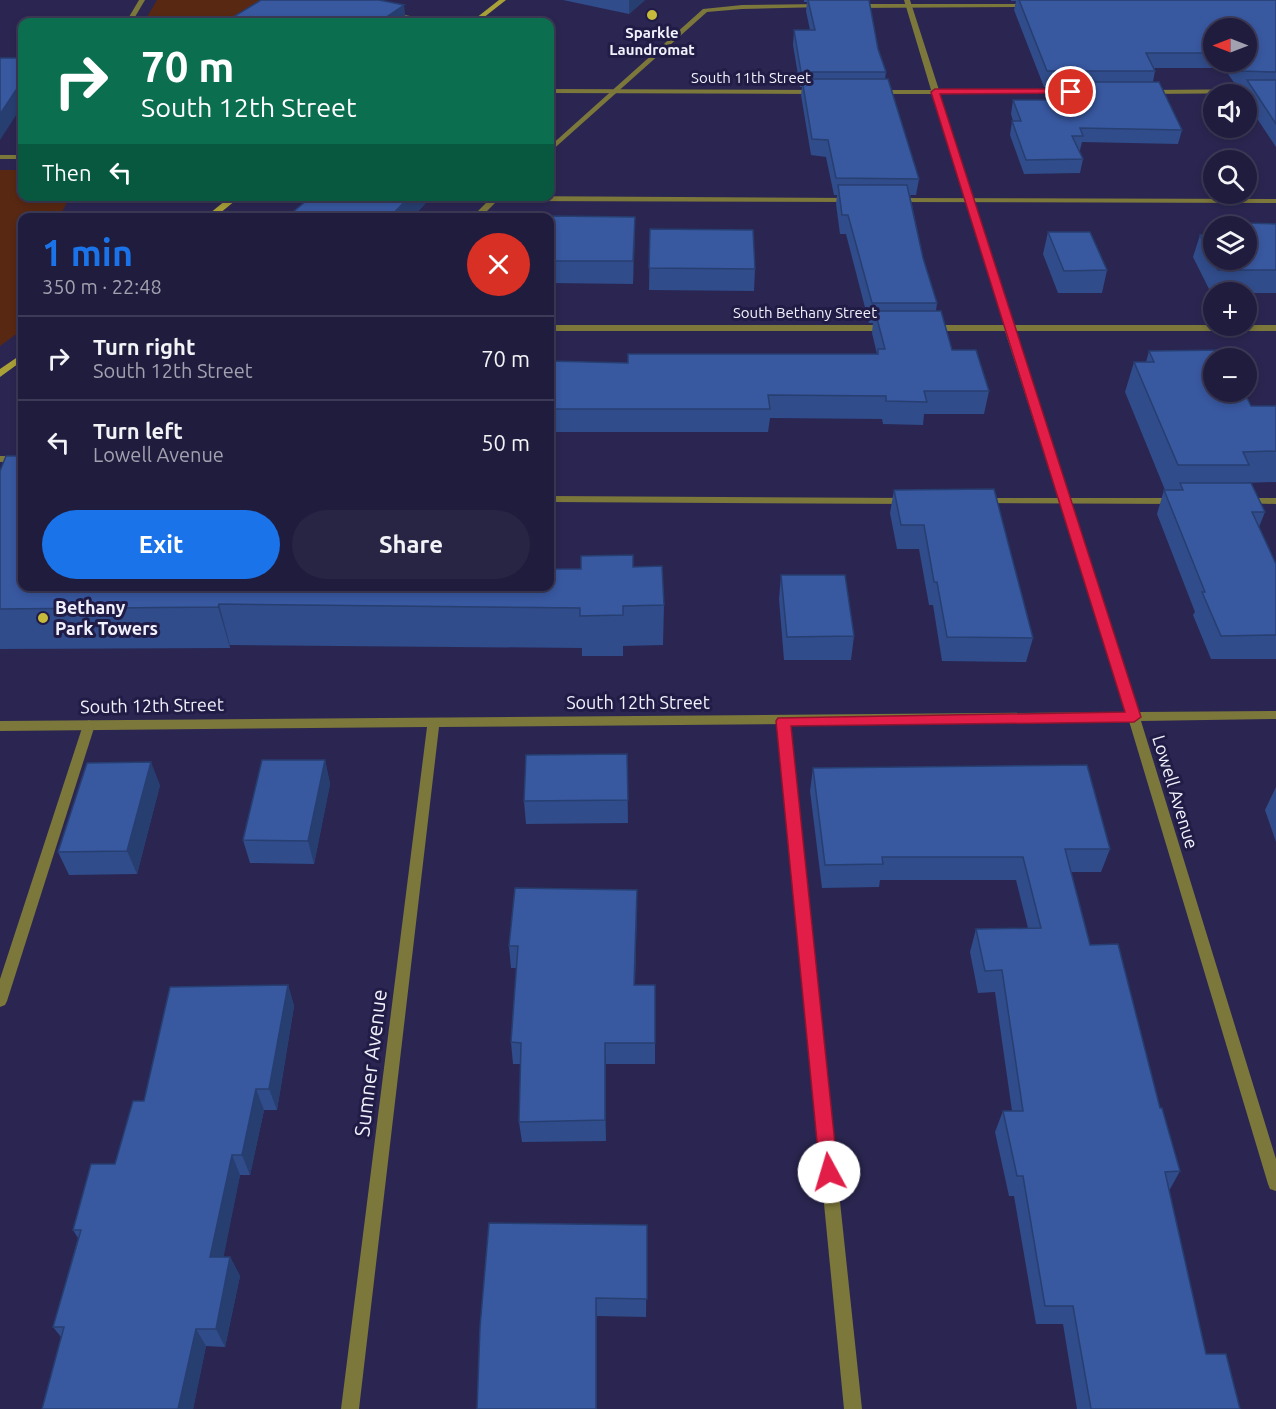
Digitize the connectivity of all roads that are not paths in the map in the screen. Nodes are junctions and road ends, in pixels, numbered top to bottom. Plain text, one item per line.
1 (142, 0) edge
2 (503, 0) edge
3 (908, 3) edge
4 (825, 6) edge
5 (849, 6) edge
6 (1039, 6) edge
7 (385, 13) edge
8 (131, 18) edge
9 (410, 18) edge
10 (479, 18) edge
11 (554, 91) edge
12 (616, 91) junction
13 (1276, 91) edge
14 (829, 92) edge
15 (864, 92) edge
16 (935, 92) junction
17 (1076, 92) edge
18 (1135, 92) edge
19 (554, 147) edge
20 (0, 157) edge
21 (18, 157) edge
22 (554, 198) edge
23 (862, 200) edge
24 (886, 200) edge
25 (969, 200) junction
26 (230, 201) edge
27 (494, 201) edge
28 (1276, 201) edge
29 (215, 213) edge
30 (480, 213) edge
31 (554, 328) edge
32 (903, 328) edge
33 (914, 328) edge
34 (1009, 328) junction
35 (1276, 328) edge
36 (18, 360) edge
37 (0, 374) edge
38 (0, 459) edge
39 (18, 459) edge
40 (554, 499) edge
41 (924, 501) edge
42 (971, 501) edge
43 (1065, 501) junction
44 (1182, 501) edge
45 (1229, 501) edge
46 (1276, 501) edge
47 (1276, 715) edge
48 (1134, 717) junction
49 (434, 721) junction
50 (783, 721) junction
51 (89, 725) junction
52 (0, 726) edge
53 (0, 1001) edge
54 (1276, 1184) edge
55 (350, 1409) edge
56 (853, 1409) edge

1 - 8 street
2 - 10 main road
3 - 5 street
3 - 6 street
3 - 16 street, Lowell Avenue
4 - 12 street
7 - 9 street
11 - 12 street, South 11th Street
12 - 14 street, South 11th Street
12 - 19 street
13 - 18 street
15 - 16 street
16 - 17 street
16 - 25 street, Lowell Avenue
20 - 21 street
22 - 23 street
24 - 25 street
25 - 28 street
25 - 34 street, Lowell Avenue
26 - 29 main road
27 - 30 street
31 - 32 street, South Bethany Street
33 - 34 street
34 - 35 street
34 - 43 street, Lowell Avenue
36 - 37 main road
38 - 39 street
40 - 41 street
42 - 43 street
43 - 44 street
43 - 48 street, Lowell Avenue
45 - 46 street
47 - 48 street, South 12th Street
48 - 50 street, South 12th Street
48 - 54 street, Lowell Avenue
49 - 50 street, South 12th Street
49 - 51 street, South 12th Street
49 - 55 street, Sumner Avenue
50 - 56 street
51 - 52 street, South 12th Street
51 - 53 street

